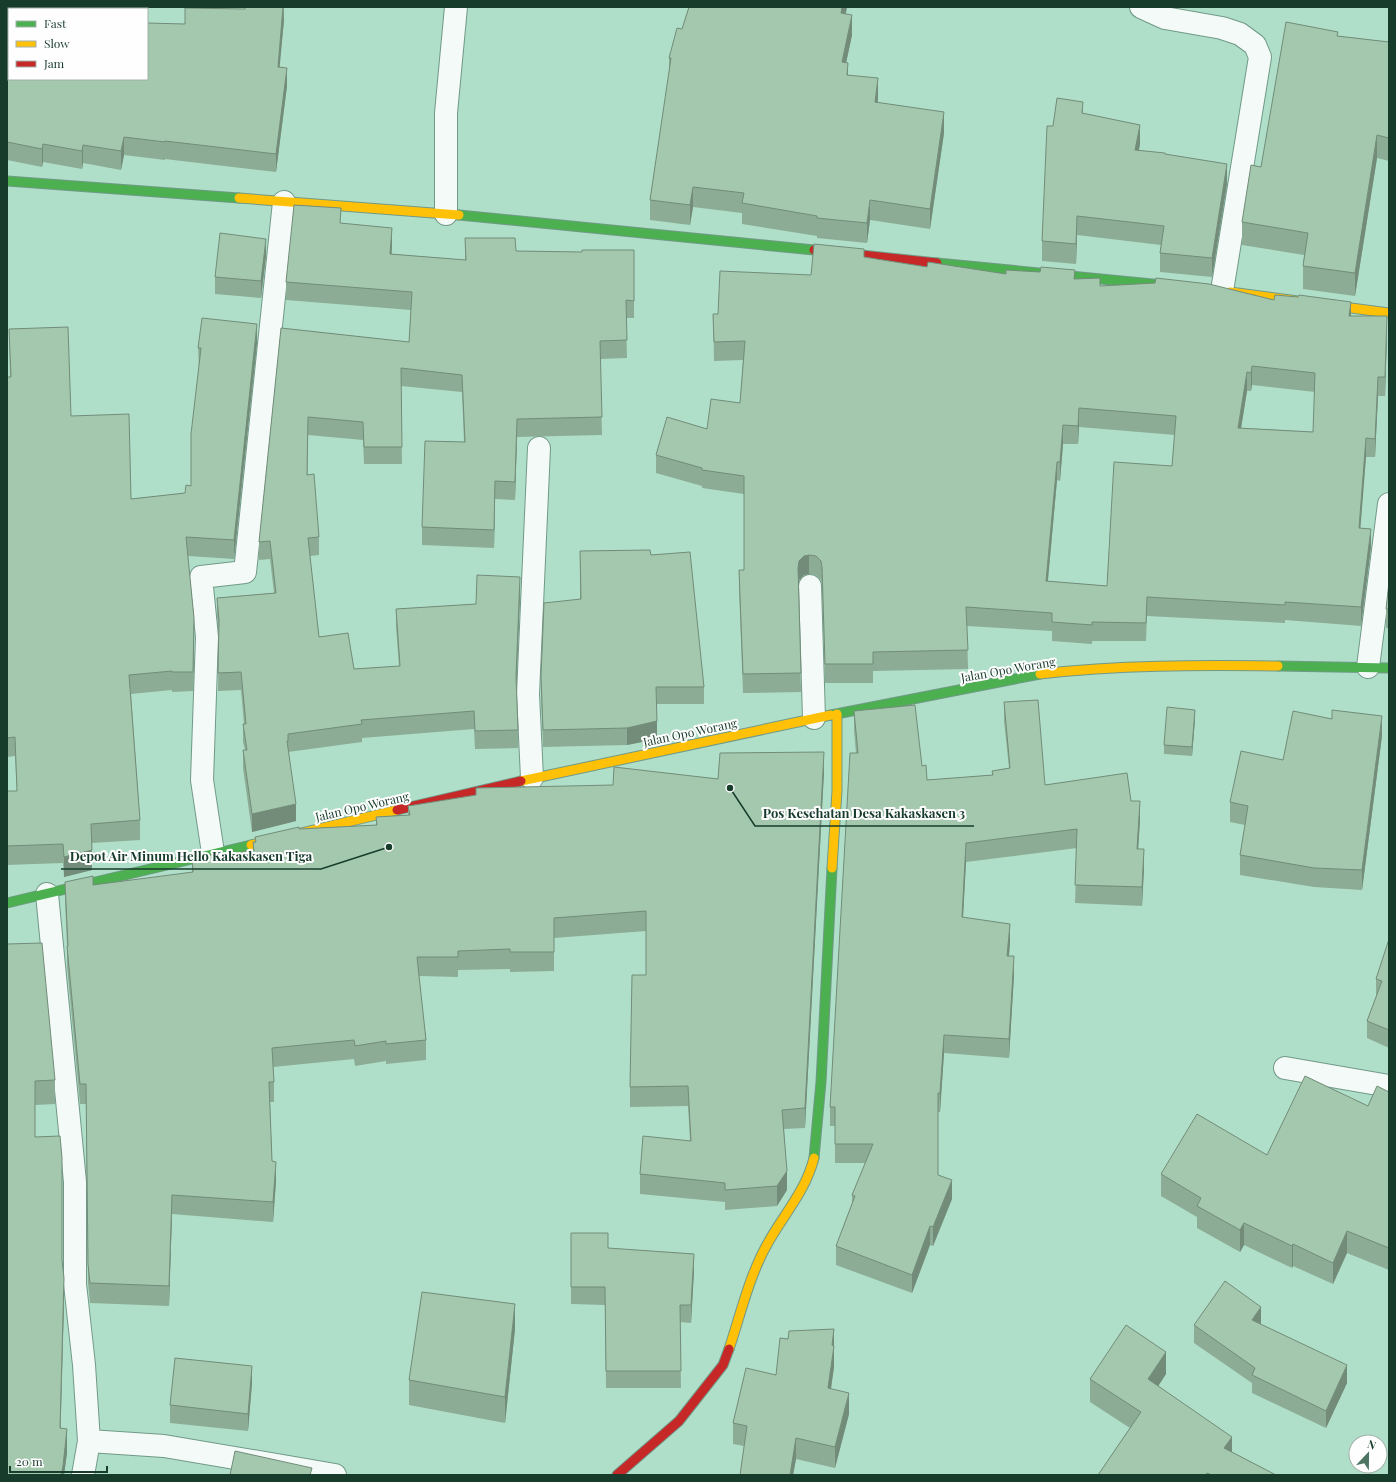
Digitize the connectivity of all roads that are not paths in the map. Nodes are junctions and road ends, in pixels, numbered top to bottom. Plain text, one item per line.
1 (456, 7) edge
2 (1141, 7) edge
3 (7, 181) edge
4 (284, 202) junction
5 (446, 214) junction
6 (1182, 287) edge
7 (1218, 291) joint
8 (1389, 313) edge
9 (539, 448) dead end
10 (1389, 504) edge
11 (810, 586) dead end
12 (1379, 668) edge
13 (837, 714) junction
14 (814, 718) junction
15 (532, 778) junction
16 (213, 853) junction
17 (47, 894) junction
18 (7, 903) edge
19 (1285, 1068) dead end
20 (1389, 1086) edge
21 (89, 1441) junction
22 (83, 1475) edge
23 (335, 1475) edge
24 (617, 1475) edge

1 - 5 street
2 - 7 street
3 - 4 street
4 - 5 street
4 - 16 street
5 - 6 street
7 - 8 street
9 - 15 street
10 - 12 street
11 - 14 street
12 - 13 street, Jalan Opo Worang
13 - 14 street, Jalan Opo Worang
13 - 24 street
14 - 15 street, Jalan Opo Worang
15 - 16 street, Jalan Opo Worang
16 - 17 street, Jalan Opo Worang
17 - 18 street, Jalan Opo Worang
17 - 21 street
19 - 20 street
21 - 22 street
21 - 23 street

